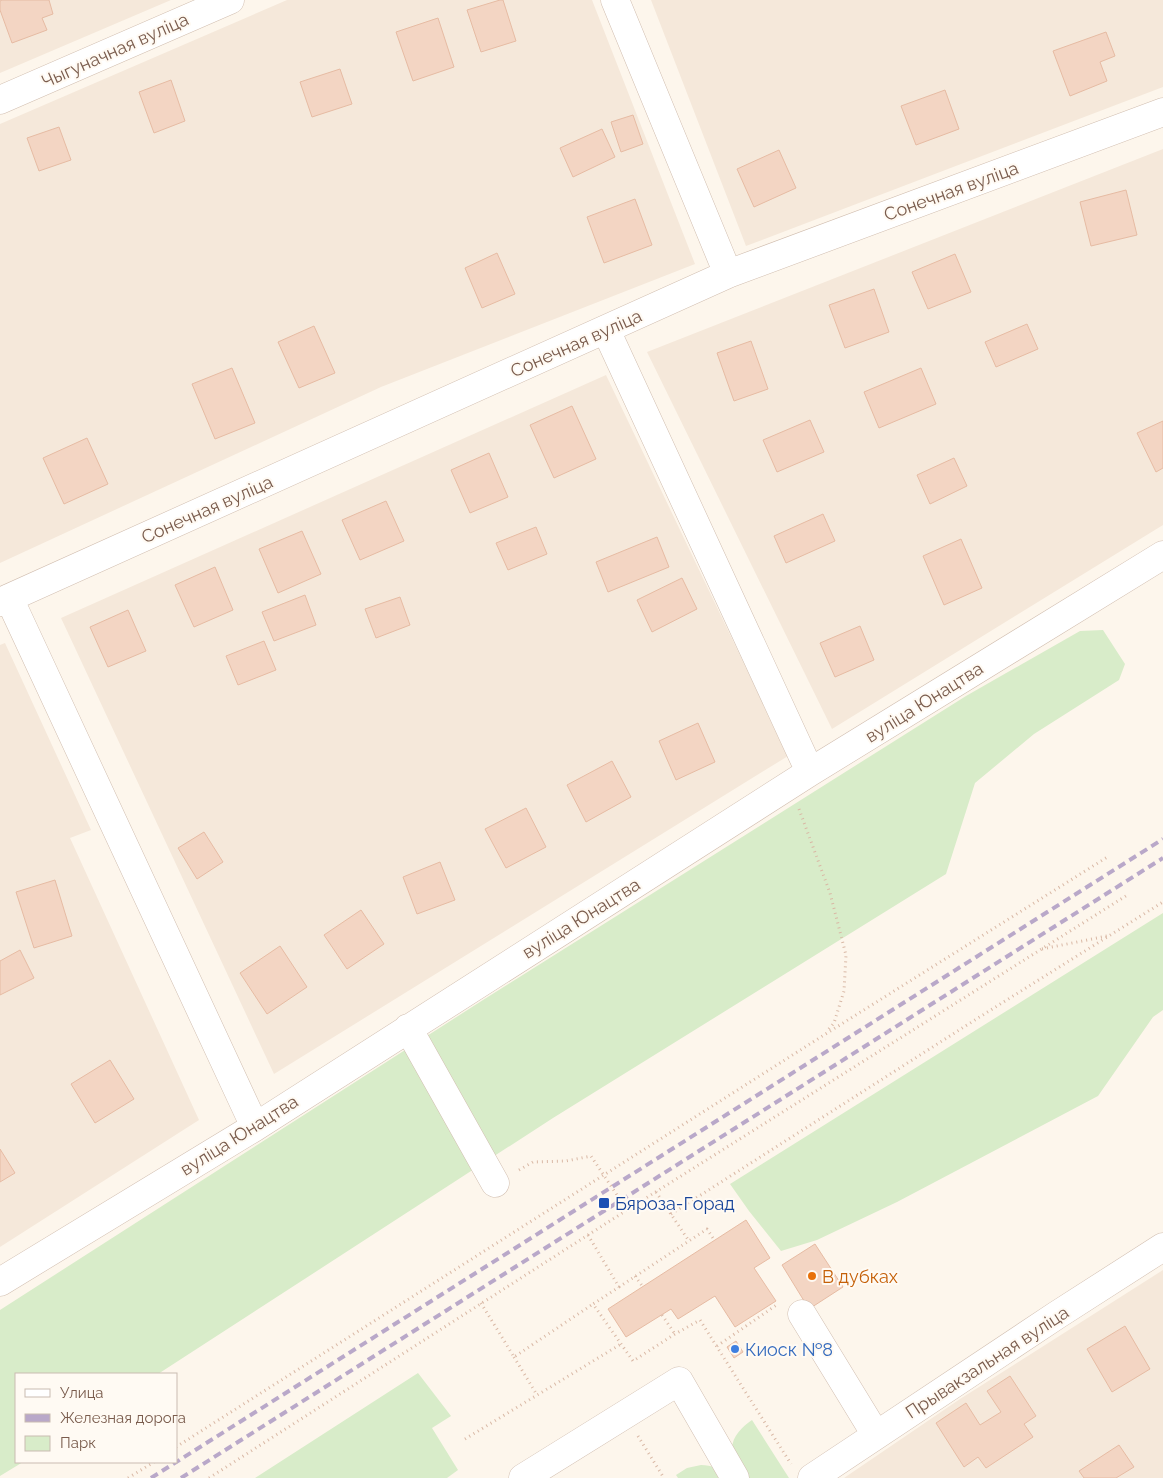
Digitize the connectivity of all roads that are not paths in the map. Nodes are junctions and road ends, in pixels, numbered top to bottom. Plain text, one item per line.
1 (230, 0) edge
2 (615, 0) edge
3 (0, 100) edge
4 (1163, 112) edge
5 (728, 274) junction
6 (606, 330) junction
7 (1163, 555) edge
8 (5, 600) edge
9 (800, 779) junction
10 (408, 1028) junction
11 (255, 1127) junction
12 (495, 1183) road end
13 (1163, 1247) edge
14 (0, 1282) edge
15 (792, 1307) road end
16 (876, 1435) junction
17 (803, 1474) edge
18 (523, 1478) edge
19 (735, 1478) edge

1 - 3 street, Чыгуначная вуліца
2 - 5 street
4 - 5 street, Сонечная вуліца
5 - 6 street, Сонечная вуліца
6 - 8 street, Сонечная вуліца
6 - 9 street
7 - 9 street, вуліца Юнацтва
8 - 11 street
9 - 10 street, вуліца Юнацтва
10 - 11 street, вуліца Юнацтва
10 - 12 street
11 - 14 street, вуліца Юнацтва
13 - 16 street, Прывакзальная вуліца
15 - 16 street
16 - 17 street, Прывакзальная вуліца
18 - 19 street

